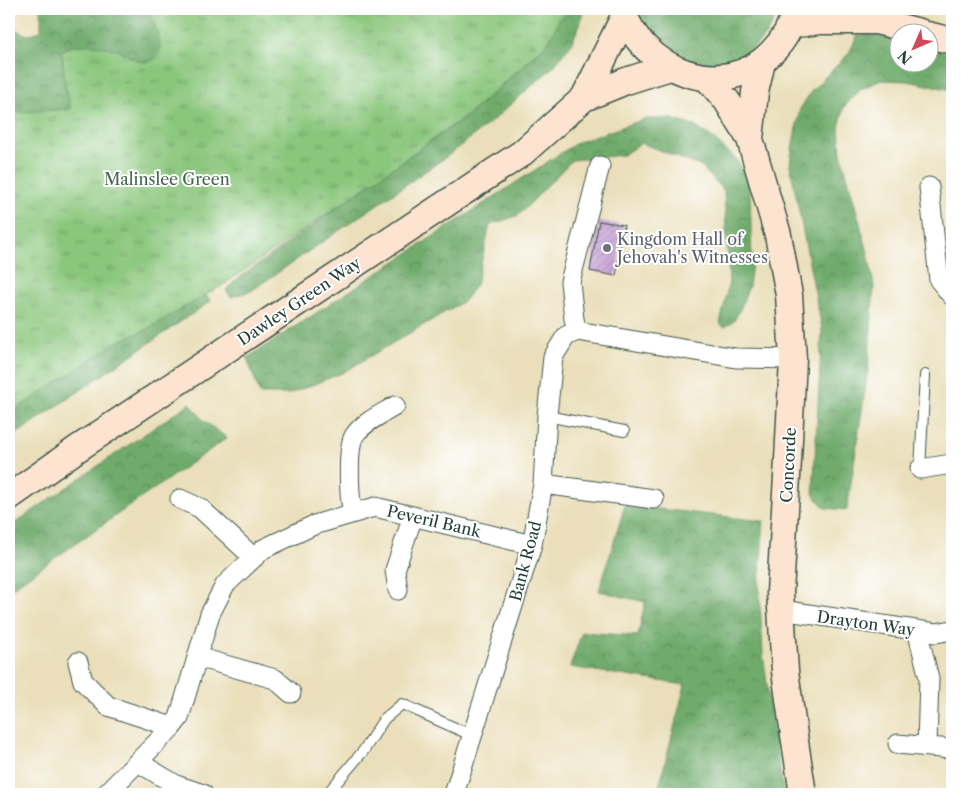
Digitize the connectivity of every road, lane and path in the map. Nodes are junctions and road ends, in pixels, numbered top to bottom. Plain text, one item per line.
1 (623, 13) edge
2 (867, 15) edge
3 (792, 17) edge
4 (889, 22) edge
5 (938, 38) edge
6 (952, 41) edge
7 (762, 62) junction
8 (670, 66) junction
9 (708, 78) junction
10 (584, 98) junction
11 (750, 139) junction
12 (600, 166) dead end
13 (929, 187) dead end
14 (952, 296) edge
15 (578, 331) junction
16 (793, 359) junction
17 (925, 375) dead end
18 (395, 406) dead end
19 (547, 416) junction
20 (624, 431) dead end
21 (952, 464) edge
22 (920, 469) joint
23 (543, 484) junction
24 (9, 497) edge
25 (180, 499) dead end
26 (654, 499) dead end
27 (353, 513) junction
28 (413, 516) junction
29 (532, 545) junction
30 (254, 558) junction
31 (398, 590) dead end
32 (781, 610) junction
33 (917, 630) junction
34 (952, 630) edge
35 (197, 657) junction
36 (78, 662) dead end
37 (291, 693) dead end
38 (172, 727) junction
39 (472, 736) junction
40 (898, 744) dead end
41 (927, 746) junction
42 (951, 748) edge
43 (138, 762) junction
44 (106, 794) edge
45 (203, 794) edge
46 (327, 794) edge
47 (454, 794) edge
48 (803, 794) edge

1 - 8 main road
1 - 10 main road, Dawley Green Way
2 - 3 main road
2 - 4 main road
3 - 7 main road
5 - 6 main road
7 - 9 main road
7 - 11 main road, Concorde
8 - 9 main road
8 - 10 main road, Dawley Green Way
9 - 11 main road, Concorde
10 - 24 main road, Dawley Green Way
11 - 16 main road, Concorde
12 - 15 street
13 - 14 street
15 - 16 street
15 - 19 street, Bank Road
16 - 32 main road, Concorde
17 - 22 lane
18 - 27 street
19 - 20 lane
19 - 23 street, Bank Road
21 - 22 street
23 - 26 street
23 - 29 street, Bank Road
25 - 30 street
27 - 28 street, Peveril Bank
27 - 30 street, Peveril Bank
28 - 29 street, Peveril Bank
28 - 31 street
29 - 39 street, Bank Road
30 - 35 street, Peveril Bank
32 - 33 street, Drayton Way
32 - 48 main road, Concorde
33 - 34 street, Drayton Way
33 - 41 street
35 - 37 street
35 - 38 street, Peveril Bank
36 - 38 street
38 - 43 street, Peveril Bank
39 - 46 lane
39 - 47 street, Bank Road
40 - 41 street
41 - 42 street
43 - 44 street, Peveril Bank
43 - 45 street

